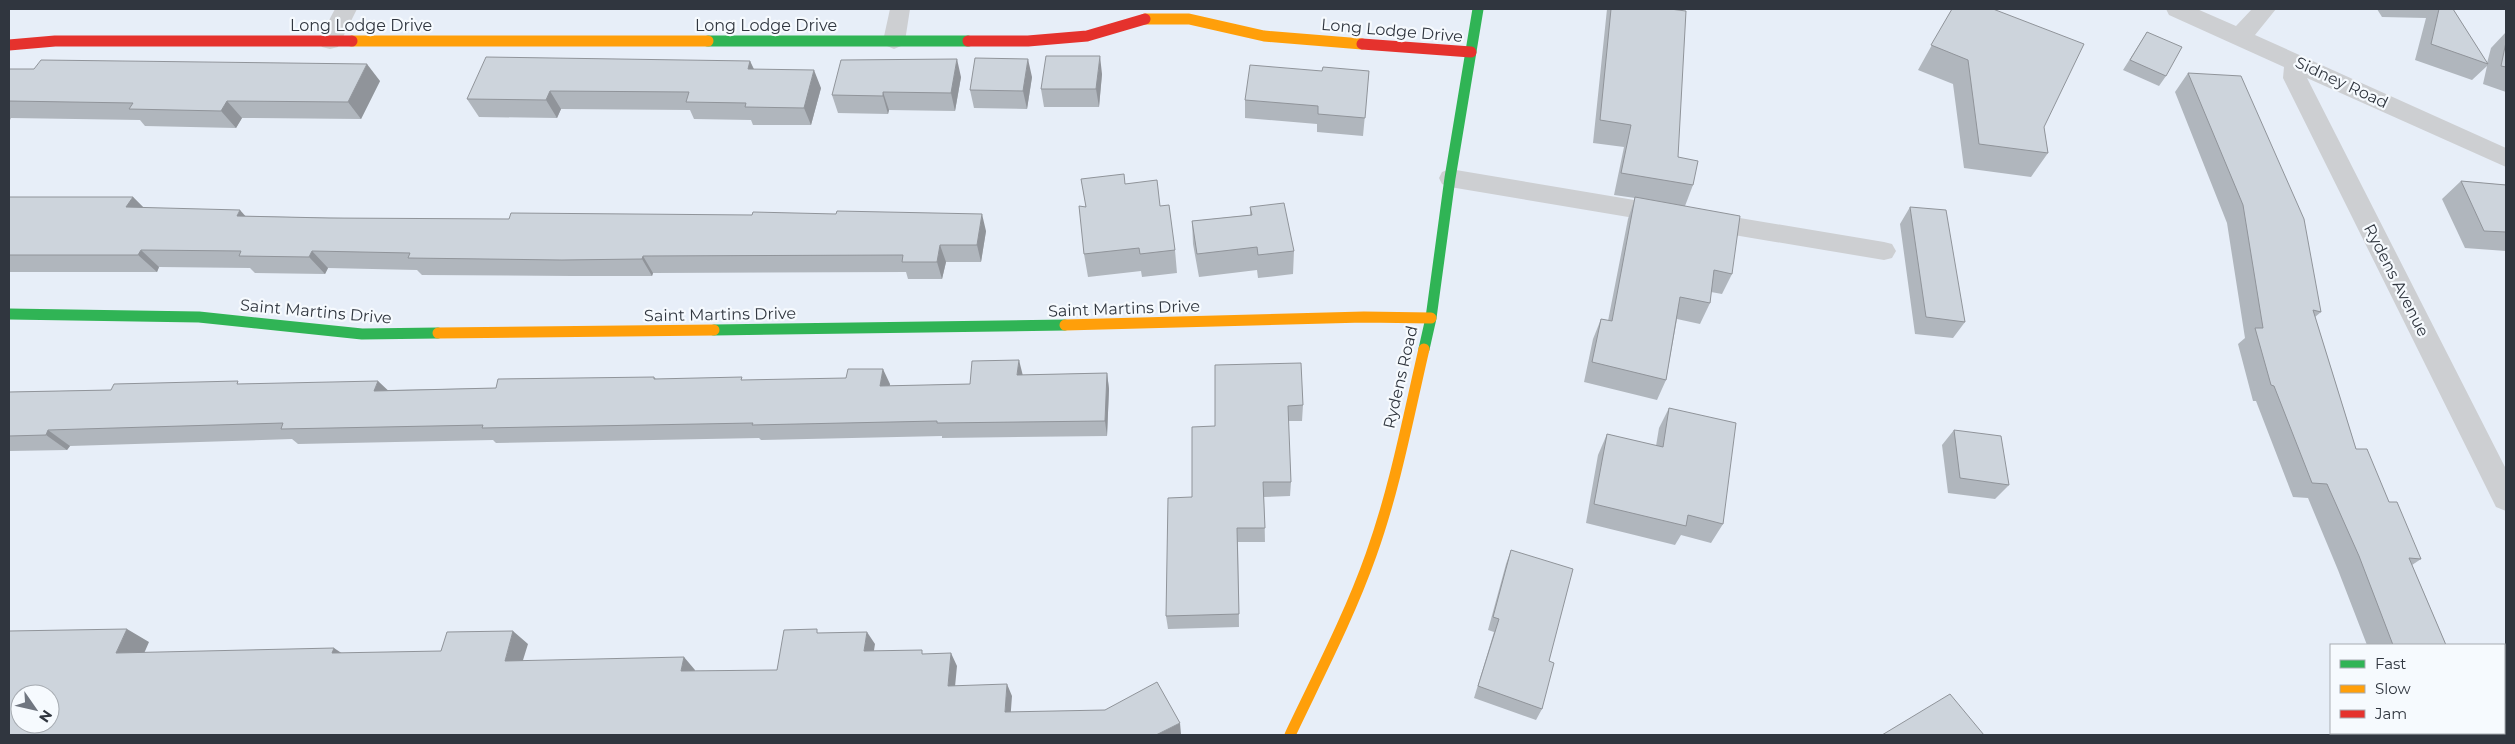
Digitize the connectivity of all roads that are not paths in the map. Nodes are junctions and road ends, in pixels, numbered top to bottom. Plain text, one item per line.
1 (346, 9) edge
2 (900, 9) edge
3 (1478, 9) edge
4 (2178, 9) edge
5 (2265, 9) edge
6 (2240, 37) junction
7 (330, 41) junction
8 (894, 41) junction
9 (9, 46) edge
10 (1471, 52) junction
11 (2296, 61) junction
12 (2506, 158) edge
13 (1450, 178) junction
14 (1884, 251) dead end
15 (9, 314) edge
16 (1431, 318) junction
17 (2506, 498) edge
18 (1290, 735) edge

1 - 7 street
2 - 8 lane
3 - 10 street, Rydens Road
4 - 6 street, Sidney Road
5 - 6 street
6 - 11 street, Sidney Road
7 - 8 street, Long Lodge Drive
7 - 9 street, Long Lodge Drive
8 - 10 street, Long Lodge Drive
10 - 13 street, Rydens Road
11 - 12 street, Sidney Road
11 - 17 street, Rydens Avenue
13 - 14 lane
13 - 16 street, Rydens Road
15 - 16 street, Saint Martins Drive
16 - 18 street, Rydens Road

